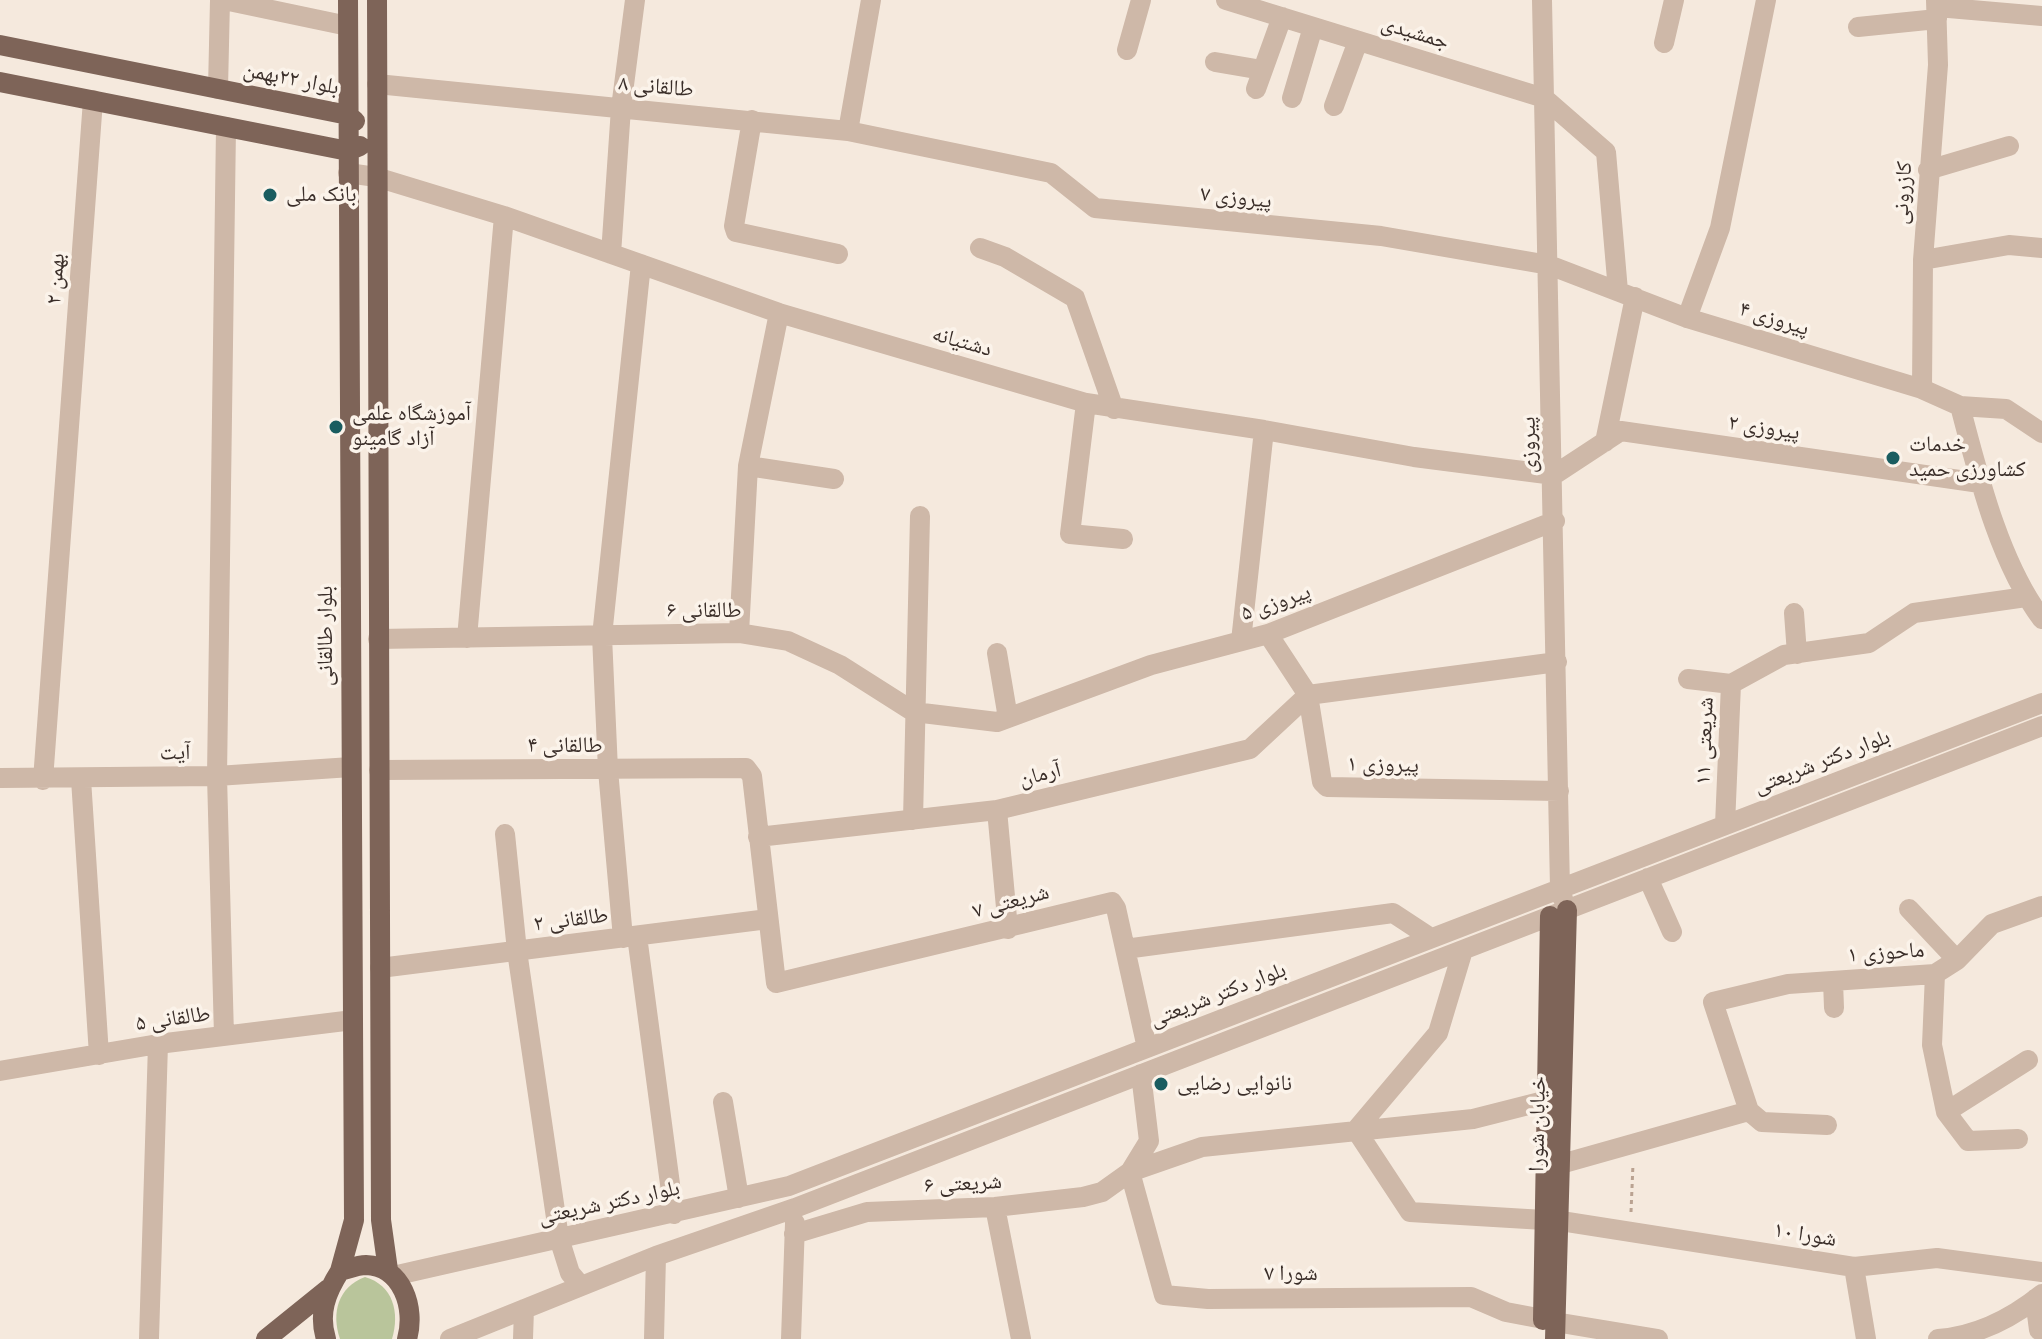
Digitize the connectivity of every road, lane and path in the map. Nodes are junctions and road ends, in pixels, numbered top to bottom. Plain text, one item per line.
1 (222, 0) edge
2 (348, 0) edge
3 (377, 0) edge
4 (635, 0) edge
5 (871, 0) edge
6 (1141, 0) edge
7 (1226, 0) edge
8 (1542, 0) edge
9 (1674, 0) edge
10 (1766, 0) edge
11 (1937, 9) edge
12 (1272, 10) edge
13 (2042, 16) edge
14 (348, 26) junction
15 (1313, 27) junction
16 (1858, 27) dead end
17 (1358, 41) junction
18 (1664, 43) dead end
19 (0, 45) edge
20 (1127, 50) dead end
21 (378, 52) junction
22 (348, 54) junction
23 (1215, 62) dead end
24 (0, 82) edge
25 (377, 84) junction
26 (218, 89) junction
27 (1292, 98) dead end
28 (1544, 98) junction
29 (93, 100) junction
30 (1334, 106) dead end
31 (621, 108) junction
32 (318, 109) junction
33 (348, 115) junction
34 (752, 120) junction
35 (226, 127) junction
36 (848, 131) junction
37 (376, 139) junction
38 (311, 144) junction
39 (2009, 146) dead end
40 (930, 148) joint
41 (348, 151) junction
42 (1928, 170) junction
43 (348, 173) junction
44 (376, 177) junction
45 (504, 216) junction
46 (980, 248) dead end
47 (2042, 248) edge
48 (611, 254) junction
49 (838, 254) dead end
50 (1923, 260) junction
51 (641, 264) junction
52 (1549, 265) junction
53 (348, 282) junction
54 (376, 282) junction
55 (1626, 294) junction
56 (779, 313) junction
57 (1687, 318) junction
58 (1922, 389) junction
59 (1086, 403) junction
60 (1960, 406) junction
61 (1114, 409) junction
62 (1264, 430) junction
63 (2042, 433) edge
64 (1605, 442) junction
65 (748, 466) junction
66 (1554, 475) junction
67 (834, 479) dead end
68 (1980, 483) junction
69 (920, 516) dead end
70 (1555, 521) junction
71 (1123, 539) dead end
72 (2026, 597) junction
73 (1794, 613) dead end
74 (2042, 619) edge
75 (739, 633) junction
76 (1268, 634) junction
77 (602, 636) junction
78 (467, 638) junction
79 (378, 639) junction
80 (1241, 641) junction
81 (997, 653) dead end
82 (1797, 654) junction
83 (1557, 662) junction
84 (1688, 679) dead end
85 (1731, 684) junction
86 (1308, 695) junction
87 (2042, 703) edge
88 (914, 712) junction
89 (1008, 718) junction
90 (2042, 726) edge
91 (351, 767) junction
92 (379, 770) junction
93 (608, 770) junction
94 (217, 776) junction
95 (0, 778) edge
96 (81, 779) junction
97 (43, 780) junction
98 (1559, 791) junction
99 (997, 810) junction
100 (913, 820) junction
101 (1725, 825) junction
102 (505, 834) dead end
103 (758, 837) junction
104 (1648, 878) junction
105 (1560, 888) junction
106 (2042, 906) edge
107 (1909, 909) dead end
108 (1558, 913) junction
109 (768, 919) junction
110 (1008, 929) junction
111 (1672, 932) dead end
112 (630, 937) junction
113 (1431, 938) junction
114 (1125, 949) junction
115 (1463, 950) junction
116 (517, 951) junction
117 (1957, 960) junction
118 (1364, 964) junction
119 (380, 968) junction
120 (1935, 974) junction
121 (1833, 981) junction
122 (1372, 985) junction
123 (1834, 1008) dead end
124 (353, 1020) junction
125 (224, 1036) junction
126 (158, 1044) junction
127 (1147, 1048) junction
128 (99, 1055) junction
129 (2028, 1060) dead end
130 (0, 1071) edge
131 (1141, 1074) junction
132 (1548, 1100) junction
133 (723, 1102) dead end
134 (1749, 1111) junction
135 (1946, 1112) junction
136 (1827, 1125) dead end
137 (1356, 1130) junction
138 (2018, 1139) dead end
139 (1634, 1144) junction
140 (1561, 1164) junction
141 (1130, 1172) junction
142 (858, 1184) junction
143 (739, 1198) junction
144 (995, 1207) junction
145 (795, 1208) junction
146 (867, 1212) junction
147 (674, 1214) junction
148 (1552, 1221) junction
149 (1630, 1232) junction
150 (794, 1234) junction
151 (559, 1238) junction
152 (656, 1256) junction
153 (1854, 1267) junction
154 (340, 1271) junction
155 (2042, 1272) edge
156 (391, 1273) junction
157 (581, 1286) junction
158 (328, 1289) junction
159 (2039, 1297) edge
160 (524, 1309) junction
161 (1549, 1330) edge
162 (2039, 1330) dead end
163 (1634, 1337) edge
164 (149, 1339) edge
165 (266, 1339) edge
166 (326, 1339) edge
167 (407, 1339) edge
168 (450, 1339) edge
169 (523, 1339) edge
170 (654, 1339) edge
171 (791, 1339) edge
172 (1021, 1339) edge
173 (1658, 1339) edge
174 (1866, 1339) edge
175 (1938, 1339) edge

1 - 14 street
1 - 26 street
2 - 14 main road, بلوار طالقانی
3 - 21 main road
4 - 31 street
5 - 36 street
6 - 20 street
7 - 12 street, جمشیدی
8 - 28 street, پیروزی
9 - 18 street
10 - 57 street
11 - 13 street
11 - 16 street
11 - 42 street, کازرونی
12 - 15 street, جمشیدی
12 - 23 street
14 - 22 main road, بلوار طالقانی
15 - 17 street, جمشیدی
15 - 27 street
17 - 28 street, جمشیدی
17 - 30 street
19 - 26 main road, بلوار ۲۲بهمن
21 - 22 main road
21 - 25 main road
22 - 33 main road, بلوار طالقانی
24 - 29 main road
25 - 31 street, طالقانی ۸
25 - 37 main road
26 - 32 main road, بلوار ۲۲بهمن
28 - 52 street, پیروزی
28 - 55 street
29 - 35 main road
29 - 97 street, بهمن ۲
31 - 34 street, طالقانی ۸
31 - 48 street
32 - 33 main road, بلوار ۲۲بهمن
32 - 38 main road
33 - 37 main road, بلوار ۲۲بهمن
33 - 41 main road, بلوار طالقانی
34 - 36 street, طالقانی ۸
34 - 49 street
35 - 38 main road
35 - 94 street
36 - 40 street, طالقانی ۸
37 - 41 main road
37 - 44 main road
38 - 41 main road
39 - 42 street
40 - 52 street, پیروزی ۷
41 - 43 main road, بلوار طالقانی
42 - 50 street, کازرونی
43 - 44 street, دشتیانه
43 - 53 main road, بلوار طالقانی
44 - 45 street, دشتیانه
44 - 54 main road
45 - 48 street, دشتیانه
45 - 78 street
46 - 61 street
47 - 50 street
48 - 51 street, دشتیانه
50 - 58 street, کازرونی
51 - 56 street, دشتیانه
51 - 77 street
52 - 55 street, پیروزی ۴
52 - 66 street, پیروزی
53 - 54 main road
53 - 91 main road, بلوار طالقانی
54 - 79 main road
55 - 57 street, پیروزی ۴
55 - 64 street
56 - 59 street, دشتیانه
56 - 65 street
57 - 58 street, پیروزی ۴
58 - 60 street, پیروزی ۴
59 - 61 street, دشتیانه
59 - 71 street
60 - 63 street
60 - 68 street
61 - 62 street, دشتیانه
62 - 66 street, دشتیانه
62 - 80 street
64 - 66 street, پیروزی ۲
64 - 68 street, پیروزی ۲
65 - 67 street
65 - 75 street
66 - 70 street, پیروزی
68 - 72 street
69 - 88 street
70 - 76 street, پیروزی ۵
70 - 83 street, پیروزی
72 - 74 street
72 - 82 street, شریعتی ۱۱
73 - 82 street
75 - 77 street, طالقانی ۶
75 - 88 street, طالقانی ۶
76 - 80 street, پیروزی ۵
76 - 86 street, پیروزی ۱
77 - 78 street, طالقانی ۶
77 - 93 street
78 - 79 street, طالقانی ۶
79 - 92 main road
80 - 89 street, پیروزی ۵
81 - 89 street
82 - 85 street, شریعتی ۱۱
83 - 86 street
83 - 98 street, پیروزی
84 - 85 street
85 - 101 street, شریعتی ۱۱
86 - 98 street, پیروزی ۱
86 - 99 street, آرمان
87 - 101 street, بلوار دکتر شریعتی
88 - 89 street, طالقانی ۶
88 - 100 street
90 - 104 street, بلوار دکتر شریعتی
91 - 94 street, آیت
91 - 124 main road, بلوار طالقانی
92 - 93 street, طالقانی ۴
92 - 119 main road
93 - 103 street, طالقانی ۴
93 - 112 street
94 - 96 street, آیت
94 - 125 street
95 - 97 street, آیت
96 - 97 street, آیت
96 - 128 street
98 - 105 street, پیروزی
99 - 100 street, آرمان
99 - 110 street
100 - 103 street, آرمان
101 - 105 street, بلوار دکتر شریعتی
102 - 116 street
103 - 109 street
104 - 108 street, بلوار دکتر شریعتی
104 - 111 street
105 - 108 street, پیروزی
105 - 113 street, بلوار دکتر شریعتی
106 - 117 street, ماحوزی ۱
107 - 117 street
108 - 115 street, بلوار دکتر شریعتی
108 - 132 main road, خیابان شورا
108 - 140 main road, خیابان شورا
109 - 110 street, شریعتی ۷
109 - 112 street, طالقانی ۲
110 - 114 street, شریعتی ۷
112 - 116 street, طالقانی ۲
112 - 147 street
113 - 114 street
113 - 118 street, بلوار دکتر شریعتی
114 - 127 street, شریعتی ۷
115 - 122 street, بلوار دکتر شریعتی
115 - 137 street
116 - 119 street, طالقانی ۲
116 - 151 street
117 - 120 street, ماحوزی ۱
118 - 122 street
118 - 127 street, بلوار دکتر شریعتی
119 - 156 main road
120 - 121 street, ماحوزی ۱
120 - 135 street
121 - 123 street
121 - 134 street, ماحوزی ۱
122 - 131 street, بلوار دکتر شریعتی
124 - 125 street, طالقانی ۵
124 - 154 main road, بلوار طالقانی
125 - 126 street, طالقانی ۵
126 - 128 street, طالقانی ۵
126 - 164 street
127 - 143 street, بلوار دکتر شریعتی
128 - 130 street, طالقانی ۵
129 - 135 street
131 - 141 street
131 - 142 street, بلوار دکتر شریعتی
132 - 137 street, شریعتی ۶
132 - 148 main road, خیابان شورا
133 - 143 street
134 - 136 street
134 - 139 street
135 - 138 street
137 - 141 street, شریعتی ۶
137 - 148 street, شورا ۱۰
139 - 140 street
139 - 149 path
140 - 148 main road, خیابان شورا
141 - 144 street, شریعتی ۶
141 - 161 street, شورا ۷
142 - 145 street, بلوار دکتر شریعتی
142 - 146 street
143 - 147 street, بلوار دکتر شریعتی
144 - 146 street, شریعتی ۶
144 - 172 street
145 - 150 street
145 - 152 street, بلوار دکتر شریعتی
146 - 150 street, شریعتی ۶
147 - 151 street, بلوار دکتر شریعتی
148 - 149 street, شورا ۱۰
148 - 161 main road, خیابان شورا
149 - 153 street, شورا ۱۰
150 - 171 street
151 - 156 street, بلوار دکتر شریعتی
151 - 157 street
152 - 157 street, بلوار دکتر شریعتی
152 - 170 street
153 - 155 street, شورا ۱۰
153 - 174 street
154 - 156 main road
154 - 158 main road, بلوار طالقانی
156 - 167 main road
157 - 160 street, بلوار دکتر شریعتی
158 - 165 main road
158 - 166 main road
159 - 162 street
159 - 175 street
160 - 168 street, بلوار دکتر شریعتی
160 - 169 street
161 - 163 street
163 - 173 street

